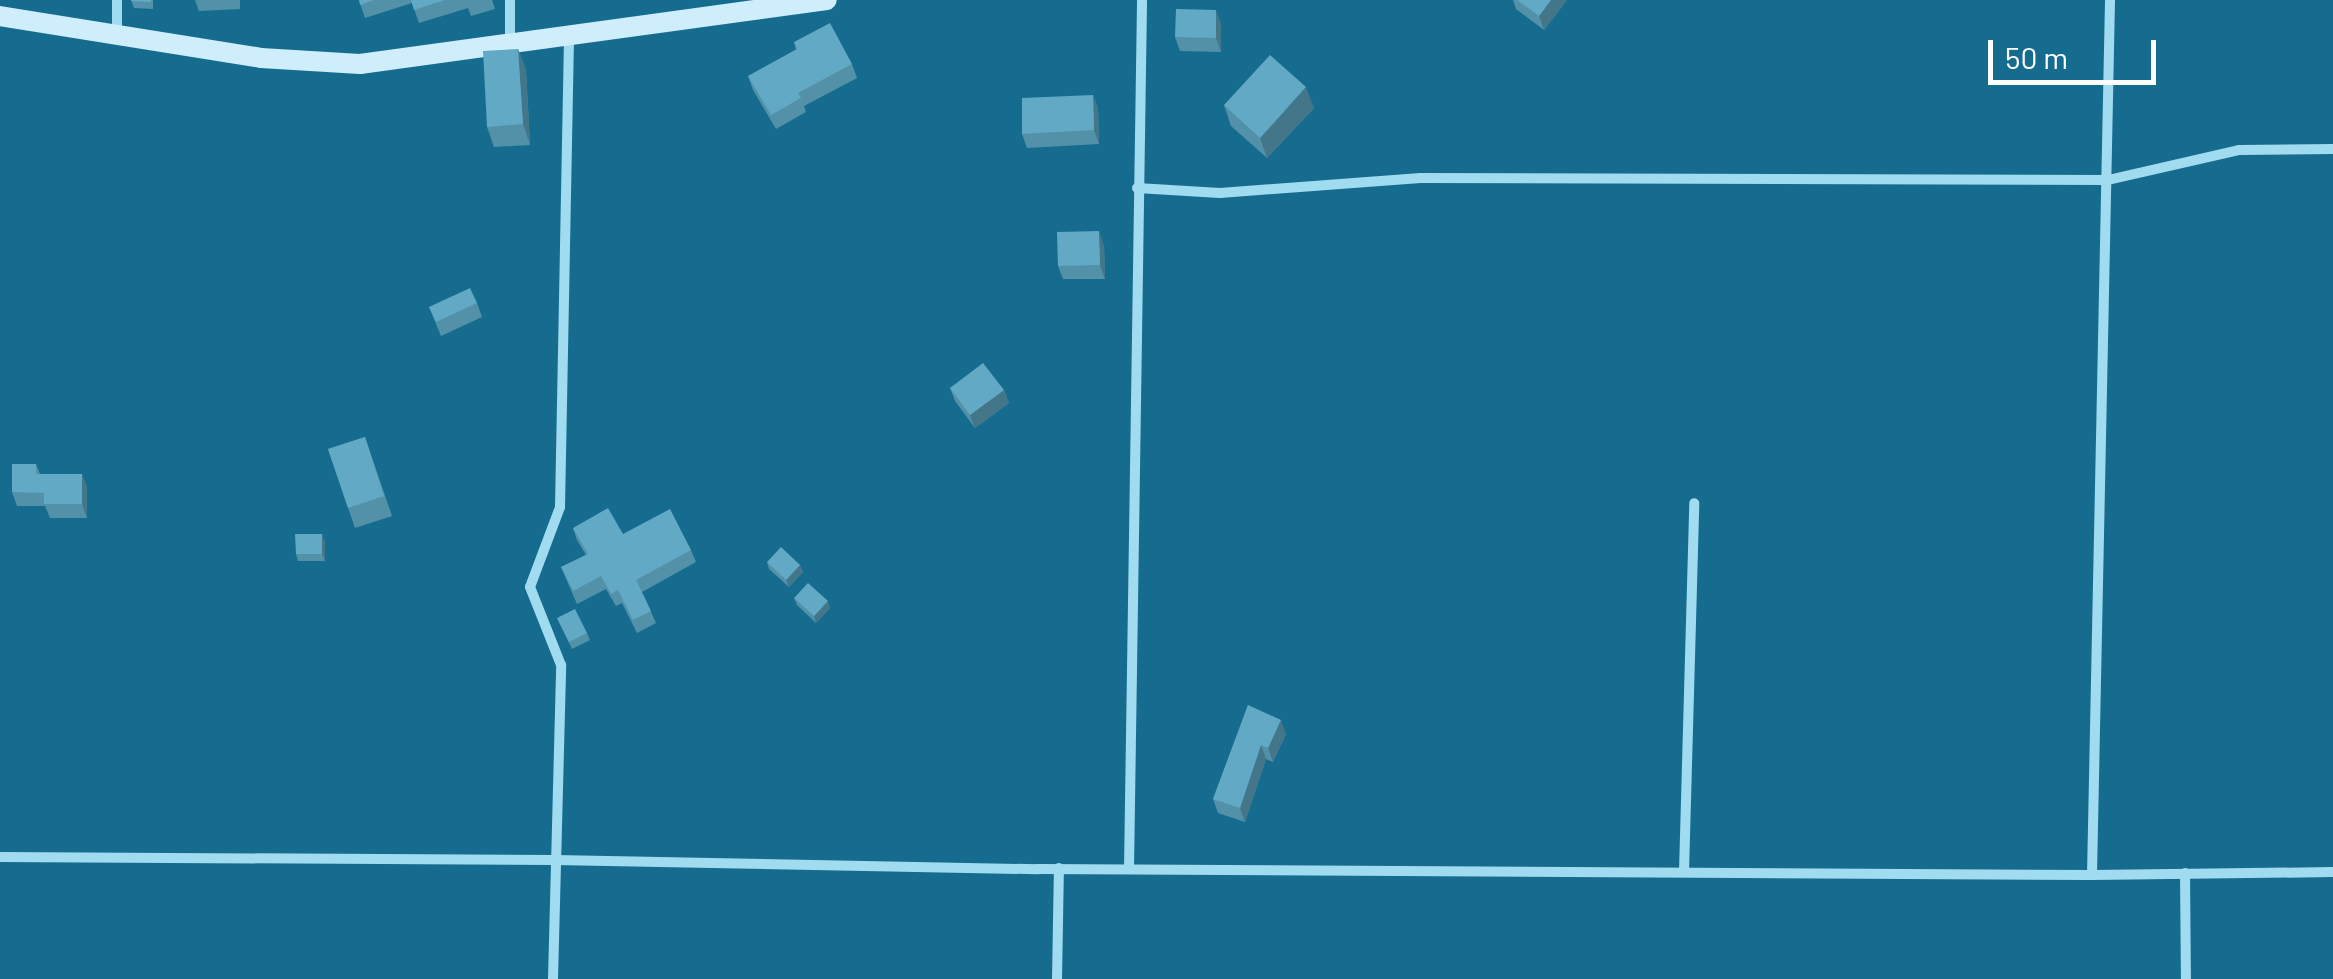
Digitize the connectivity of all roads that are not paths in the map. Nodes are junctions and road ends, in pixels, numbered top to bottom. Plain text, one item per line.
1 (117, 0) edge
2 (510, 0) edge
3 (827, 0) edge
4 (1142, 0) edge
5 (2110, 0) edge
6 (0, 16) edge
7 (117, 34) junction
8 (570, 35) junction
9 (510, 44) junction
10 (2333, 149) edge
11 (2108, 180) junction
12 (1137, 188) junction
13 (1694, 503) dead end
14 (0, 857) edge
15 (556, 860) junction
16 (1059, 868) junction
17 (1129, 870) junction
18 (1684, 872) junction
19 (2333, 872) edge
20 (2185, 874) junction
21 (2092, 875) junction
22 (554, 979) edge
23 (1057, 979) edge
24 (2186, 979) edge

1 - 7 street
2 - 9 street
3 - 8 street
4 - 12 street
5 - 11 street
6 - 7 street
7 - 9 street
8 - 9 street
8 - 15 street
10 - 11 street
11 - 12 street
11 - 21 street
12 - 17 street
13 - 18 street
14 - 15 street
15 - 16 street
15 - 22 street
16 - 17 street
16 - 23 street
17 - 18 street
18 - 21 street
19 - 20 street
20 - 21 street
20 - 24 street

